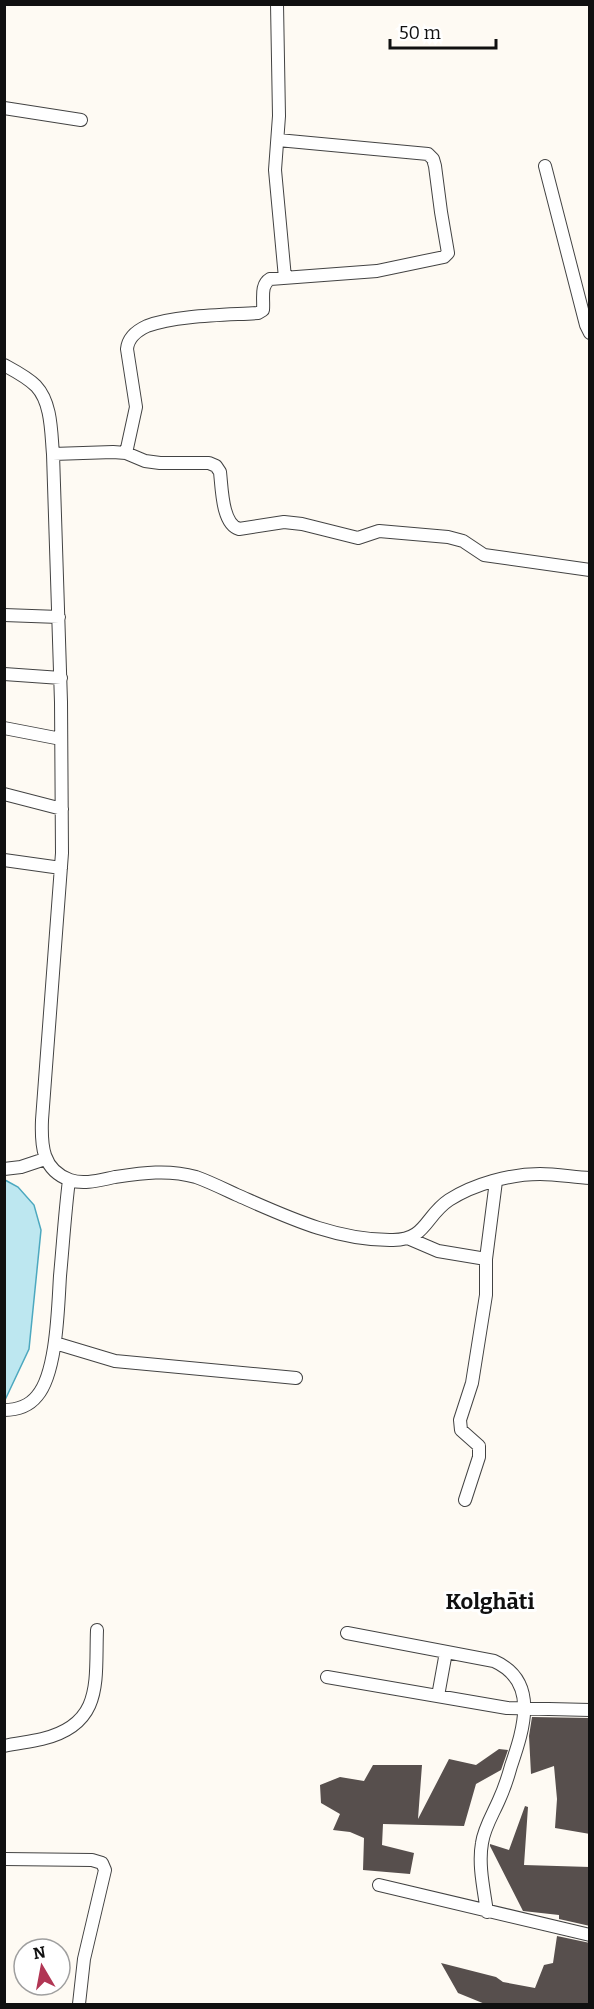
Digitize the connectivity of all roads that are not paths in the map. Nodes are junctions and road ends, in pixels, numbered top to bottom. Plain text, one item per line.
1 (277, 4) edge
2 (4, 108) edge
3 (81, 120) dead end
4 (278, 140) junction
5 (545, 166) dead end
6 (285, 278) junction
7 (590, 333) edge
8 (4, 365) edge
9 (126, 453) junction
10 (53, 454) junction
11 (590, 570) edge
12 (4, 615) edge
13 (59, 617) junction
14 (4, 674) edge
15 (61, 678) junction
16 (4, 728) edge
17 (61, 739) junction
18 (4, 794) edge
19 (62, 808) junction
20 (4, 860) edge
21 (61, 868) junction
22 (45, 1159) junction
23 (4, 1169) edge
24 (590, 1178) edge
25 (69, 1180) junction
26 (496, 1181) junction
27 (410, 1239) junction
28 (486, 1259) junction
29 (55, 1343) junction
30 (296, 1378) dead end
31 (4, 1410) edge
32 (465, 1500) dead end
33 (98, 1630) dead end
34 (346, 1634) dead end
35 (446, 1652) junction
36 (327, 1677) dead end
37 (438, 1696) junction
38 (525, 1709) junction
39 (590, 1710) edge
40 (4, 1746) edge
41 (4, 1859) edge
42 (379, 1885) dead end
43 (487, 1912) junction
44 (590, 1935) edge
45 (78, 2004) edge

1 - 4 street
2 - 3 street
4 - 6 street
4 - 6 street
5 - 7 street
6 - 9 street
8 - 10 street
9 - 10 street
9 - 11 street
10 - 13 street
12 - 13 street
13 - 15 street
14 - 15 street
15 - 17 street
16 - 17 street
17 - 19 street
18 - 19 street
19 - 21 street
20 - 21 street
21 - 22 street
22 - 23 street
22 - 25 street
24 - 26 street
25 - 27 street
25 - 29 street
26 - 27 street
26 - 28 street
27 - 28 street
28 - 32 street
29 - 30 street
29 - 31 street
33 - 40 street
34 - 35 street
35 - 37 street
35 - 38 street
36 - 37 street
37 - 38 street
38 - 39 street
38 - 43 street
41 - 45 street
42 - 43 street
43 - 44 street

